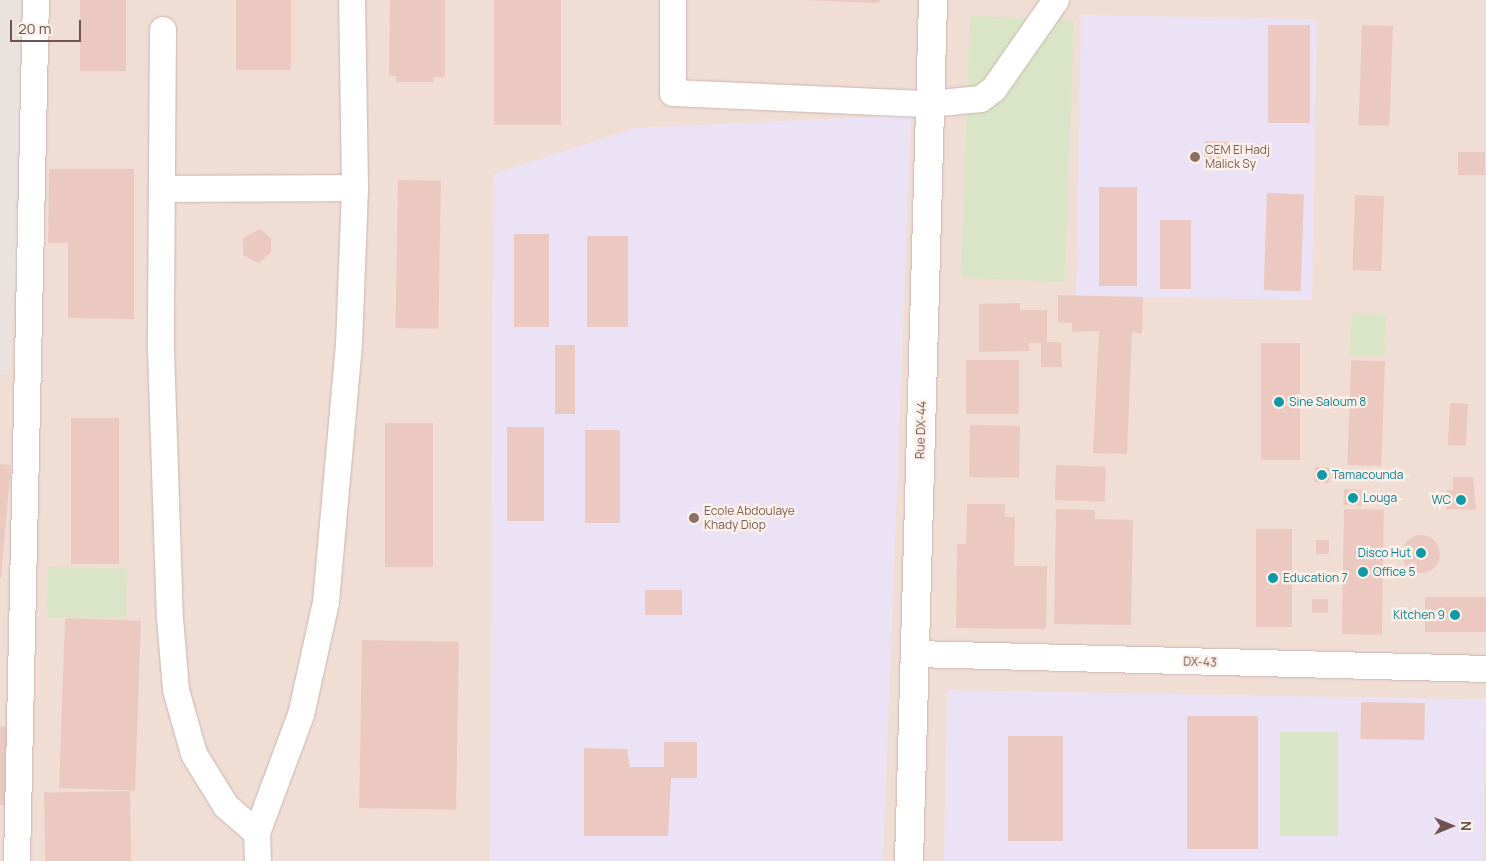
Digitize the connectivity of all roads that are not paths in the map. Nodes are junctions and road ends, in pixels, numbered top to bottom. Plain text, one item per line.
1 (36, 0) edge
2 (352, 0) edge
3 (673, 0) edge
4 (933, 0) edge
5 (1056, 0) edge
6 (163, 30) dead end
7 (930, 104) junction
8 (355, 188) junction
9 (162, 189) junction
10 (11, 626) edge
11 (915, 654) junction
12 (1486, 669) edge
13 (257, 833) junction
14 (16, 861) edge
15 (258, 861) edge
16 (909, 861) edge

1 - 10 street
2 - 8 street
3 - 7 street
4 - 7 street, Rue DX-44
5 - 7 street
6 - 9 street
7 - 11 street, Rue DX-44
8 - 9 street
8 - 13 street
9 - 13 street
10 - 14 street
11 - 12 street, DX-43
11 - 16 street, Rue DX-44
13 - 15 street

